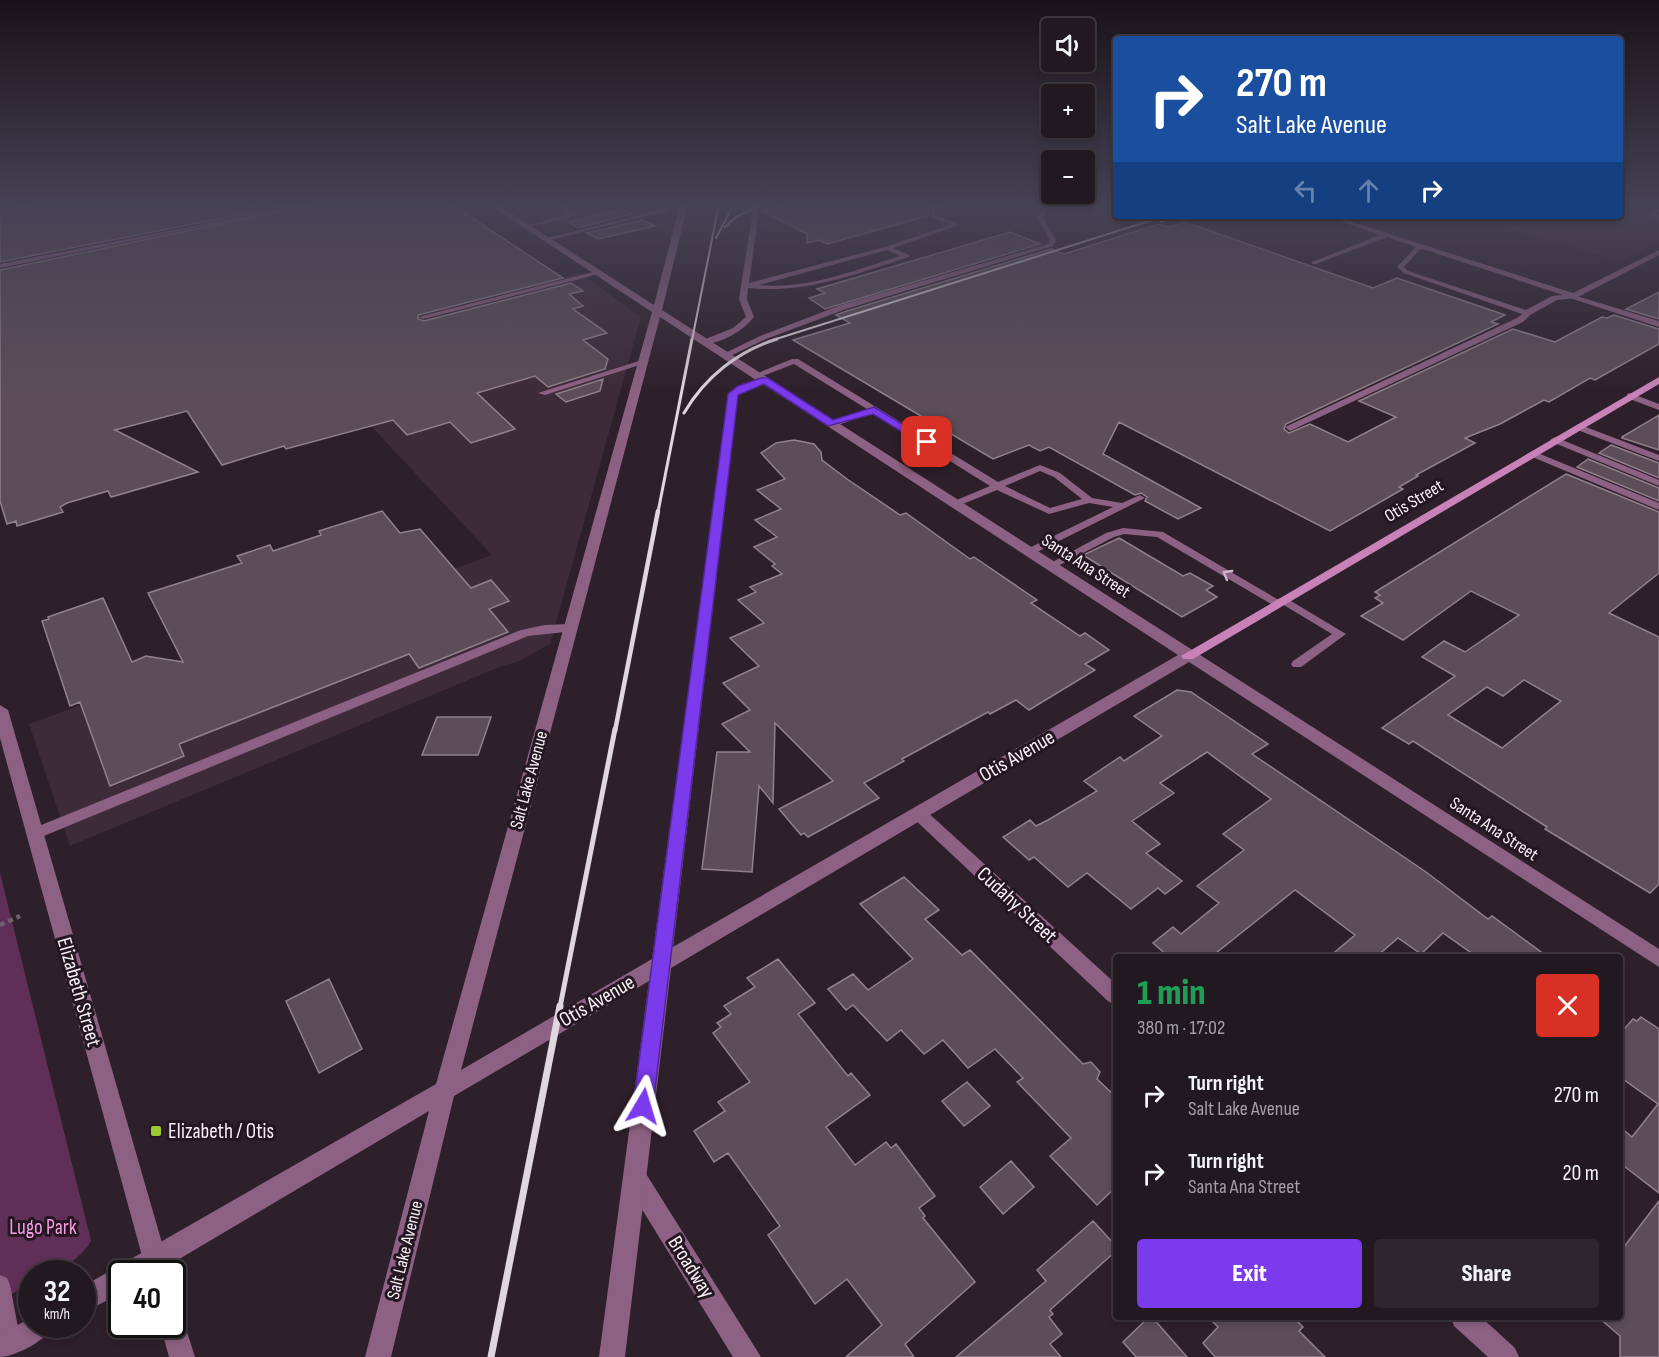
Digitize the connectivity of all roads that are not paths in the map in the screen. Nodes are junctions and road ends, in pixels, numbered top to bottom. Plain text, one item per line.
1 (589, 267) edge
2 (668, 267) edge
3 (749, 267) edge
4 (816, 267) edge
5 (869, 267) edge
6 (978, 267) edge
7 (1400, 267) edge
8 (1485, 267) edge
9 (1629, 267) edge
10 (597, 273) junction
11 (747, 286) junction
12 (1573, 296) junction
13 (657, 312) junction
14 (1527, 313) junction
15 (423, 317) dead end
16 (1659, 324) edge
17 (706, 342) junction
18 (725, 354) junction
19 (642, 363) junction
20 (761, 378) junction
21 (1659, 380) edge
22 (542, 393) dead end
23 (1630, 396) junction
24 (1659, 407) edge
25 (874, 410) junction
26 (832, 424) junction
27 (1578, 427) junction
28 (1290, 428) dead end
29 (1555, 440) junction
30 (1533, 454) junction
31 (1659, 458) edge
32 (1659, 483) edge
33 (997, 486) junction
34 (1140, 498) dead end
35 (1089, 500) junction
36 (955, 504) junction
37 (1122, 506) junction
38 (1659, 507) edge
39 (1029, 552) junction
40 (1050, 566) junction
41 (1280, 602) junction
42 (570, 628) junction
43 (1188, 656) junction
44 (1297, 664) dead end
45 (0, 710) edge
46 (918, 813) junction
47 (34, 834) junction
48 (1659, 959) edge
49 (660, 964) junction
50 (1113, 993) edge
51 (446, 1089) junction
52 (635, 1177) junction
53 (155, 1260) edge
54 (167, 1260) edge
55 (0, 1286) edge
56 (1466, 1320) edge
57 (19, 1338) edge
58 (177, 1338) edge
59 (6, 1346) edge
60 (182, 1357) edge
61 (378, 1357) edge
62 (612, 1357) edge
63 (748, 1357) edge
64 (1506, 1357) edge

1 - 10 street, Santa Ana Street
2 - 13 street, Salt Lake Avenue
3 - 11 lane
4 - 11 lane
5 - 11 lane
6 - 18 lane
7 - 14 lane
8 - 12 lane
9 - 12 lane
10 - 13 street, Santa Ana Street
10 - 15 lane
11 - 17 lane
12 - 14 lane
12 - 16 street
13 - 17 street, Santa Ana Street
13 - 19 street, Salt Lake Avenue
14 - 28 lane
17 - 18 street, Santa Ana Street
18 - 20 street, Santa Ana Street
19 - 22 lane
19 - 42 street, Salt Lake Avenue
20 - 25 lane
20 - 26 street, Santa Ana Street
20 - 49 street
21 - 23 main road, Otis Street
23 - 24 lane
23 - 27 main road, Otis Street
25 - 26 lane
25 - 33 lane
26 - 36 street, Santa Ana Street
27 - 29 main road, Otis Street
27 - 31 lane
29 - 30 main road, Otis Street
29 - 32 lane
30 - 38 lane
30 - 41 main road, Otis Street
33 - 35 lane
33 - 35 lane
33 - 36 lane
34 - 37 lane
35 - 37 lane
36 - 39 street, Santa Ana Street
37 - 39 lane
39 - 40 street, Santa Ana Street
41 -> 40 lane
40 - 43 street, Santa Ana Street
41 - 43 main road, Otis Street
41 - 44 lane
42 - 47 lane
42 - 51 street, Salt Lake Avenue
43 - 46 street, Otis Avenue
43 - 48 street, Santa Ana Street
45 - 47 street, Elizabeth Street
46 - 49 street, Otis Avenue
46 - 50 street, Cudahy Street
47 - 53 street, Elizabeth Street
49 - 51 street, Otis Avenue
49 - 52 street
51 - 54 street, Otis Avenue
51 - 61 street, Salt Lake Avenue
52 - 62 street
52 - 63 street, Broadway
55 - 59 lane
56 - 64 street
57 - 59 street
58 - 60 street

